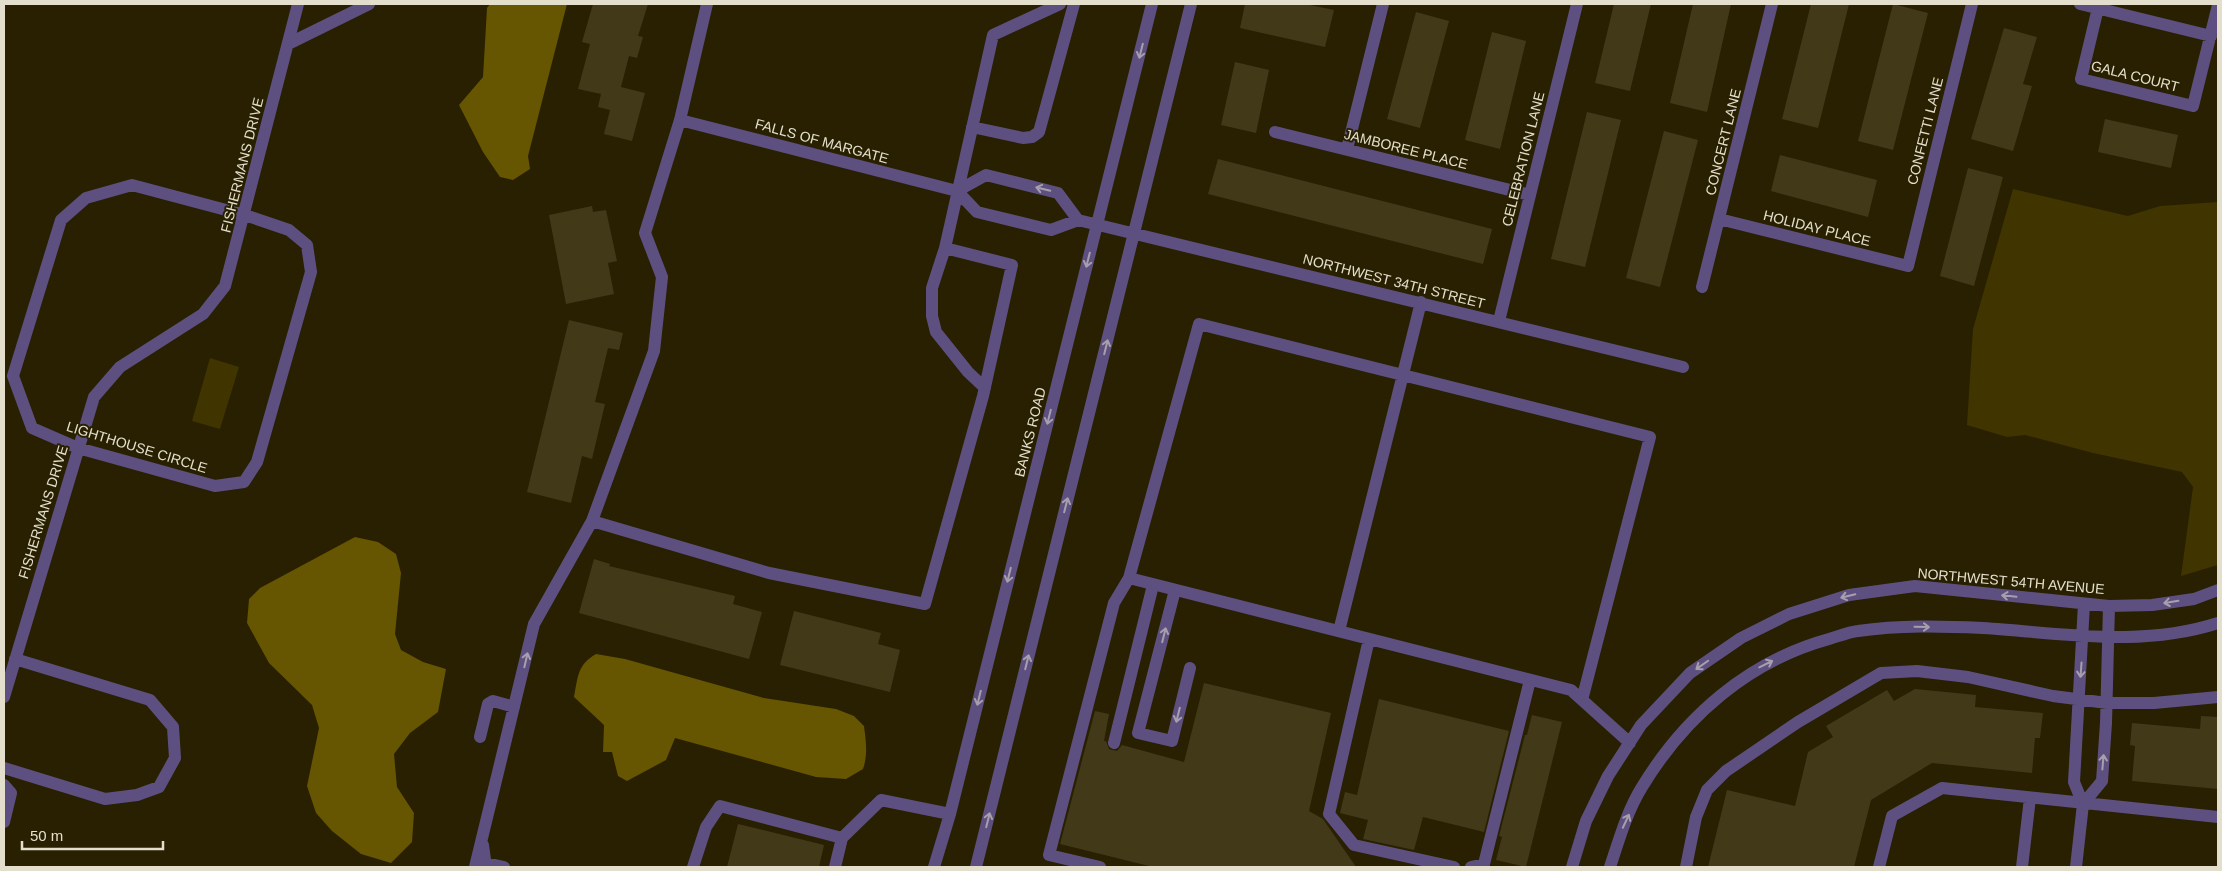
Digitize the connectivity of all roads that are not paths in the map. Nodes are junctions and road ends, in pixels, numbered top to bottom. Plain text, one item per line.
1 (298, 4) edge
2 (369, 4) edge
3 (707, 4) edge
4 (1060, 4) edge
5 (1074, 4) edge
6 (1152, 4) edge
7 (1191, 4) edge
8 (1383, 4) edge
9 (1577, 4) edge
10 (1772, 4) edge
11 (1972, 4) edge
12 (2080, 4) edge
13 (2218, 5) edge
14 (2098, 8) junction
15 (2211, 36) junction
16 (288, 44) junction
17 (680, 120) junction
18 (972, 127) junction
19 (1275, 132) dead end
20 (1347, 150) junction
21 (957, 191) junction
22 (1530, 195) junction
23 (245, 215) junction
24 (1719, 219) junction
25 (1078, 220) junction
26 (1097, 225) junction
27 (1134, 234) junction
28 (945, 248) junction
29 (1908, 266) joint
30 (1702, 287) dead end
31 (1421, 302) junction
32 (1499, 321) junction
33 (1683, 367) dead end
34 (1404, 376) junction
35 (985, 388) junction
36 (78, 448) junction
37 (592, 521) junction
38 (1130, 578) junction
39 (1153, 585) junction
40 (1175, 590) junction
41 (2218, 590) edge
42 (2084, 604) junction
43 (2109, 606) junction
44 (2218, 623) edge
45 (1339, 631) junction
46 (2083, 636) junction
47 (2109, 638) junction
48 (1369, 639) junction
49 (15, 659) junction
50 (1190, 668) dead end
51 (1530, 680) junction
52 (4, 697) edge
53 (2218, 697) edge
54 (1582, 700) junction
55 (2079, 700) junction
56 (2107, 703) junction
57 (514, 707) junction
58 (480, 737) dead end
59 (1114, 743) dead end
60 (1630, 743) junction
61 (4, 768) edge
62 (4, 784) edge
63 (2030, 798) junction
64 (2082, 804) junction
65 (950, 814) junction
66 (2218, 817) edge
67 (4, 822) edge
68 (842, 838) junction
69 (482, 866) edge
70 (504, 867) edge
71 (693, 867) edge
72 (835, 867) edge
73 (934, 867) edge
74 (976, 867) edge
75 (1100, 867) edge
76 (1454, 867) edge
77 (1471, 867) edge
78 (1572, 867) edge
79 (1610, 867) edge
80 (1686, 867) edge
81 (1879, 867) edge
82 (2022, 867) edge
83 (2076, 867) edge

1 - 16 street, FISHERMANS DRIVE
2 - 16 street
3 - 17 street
4 - 18 street
5 - 18 street
6 -> 26 street, BANKS ROAD
7 - 27 street
8 - 20 street
9 - 22 street, CELEBRATION LANE
10 - 24 street, CONCERT LANE
11 - 29 street, CONFETTI LANE
12 - 14 street
13 - 15 street
14 - 15 street
14 - 15 street, GALA COURT
16 - 23 street, FISHERMANS DRIVE
17 - 21 street, FALLS OF MARGATE
17 - 37 street
18 - 21 street
19 - 20 street, JAMBOREE PLACE
20 - 22 street, JAMBOREE PLACE
21 - 25 street
25 -> 21 street
21 - 28 street
22 - 32 street, CELEBRATION LANE
23 - 36 street, FISHERMANS DRIVE
23 - 36 street, LIGHTHOUSE CIRCLE
23 - 36 street, LIGHTHOUSE CIRCLE
24 - 29 street, HOLIDAY PLACE
24 - 30 street, CONCERT LANE
25 - 26 street
26 - 27 street, NORTHWEST 34TH STREET
26 -> 65 street, BANKS ROAD
27 - 31 street, NORTHWEST 34TH STREET
74 -> 27 street
28 - 35 street
28 - 35 street
31 - 32 street, NORTHWEST 34TH STREET
31 - 34 street
32 - 33 street, NORTHWEST 34TH STREET
34 - 38 street
34 - 45 street
34 - 54 street
35 - 37 street
36 - 49 street, FISHERMANS DRIVE
57 -> 37 street
38 - 39 street
38 - 75 street
39 - 40 street
39 - 59 street
40 - 45 street
50 -> 40 street
41 -> 43 street, NORTHWEST 54TH AVENUE
42 - 43 street, NORTHWEST 54TH AVENUE
42 - 46 street
42 -> 60 street, NORTHWEST 54TH AVENUE
43 - 47 street
44 - 47 street
45 - 48 street
46 - 47 street
46 -> 55 street
79 -> 46 street
47 - 56 street
48 - 51 street
48 - 76 street
49 - 52 street, FISHERMANS DRIVE
49 - 61 street
51 - 54 street
51 - 77 street
53 - 56 street
54 - 60 street
55 - 56 street
55 - 64 street
55 - 80 street
64 -> 56 street
57 - 58 street
57 - 69 street
60 - 78 street, NORTHWEST 54TH AVENUE
62 - 67 street
63 - 64 street
63 - 81 street
63 - 82 street
64 - 66 street
64 - 83 street
65 - 68 street
65 - 73 street, BANKS ROAD
68 - 71 street
68 - 72 street
69 - 70 street

